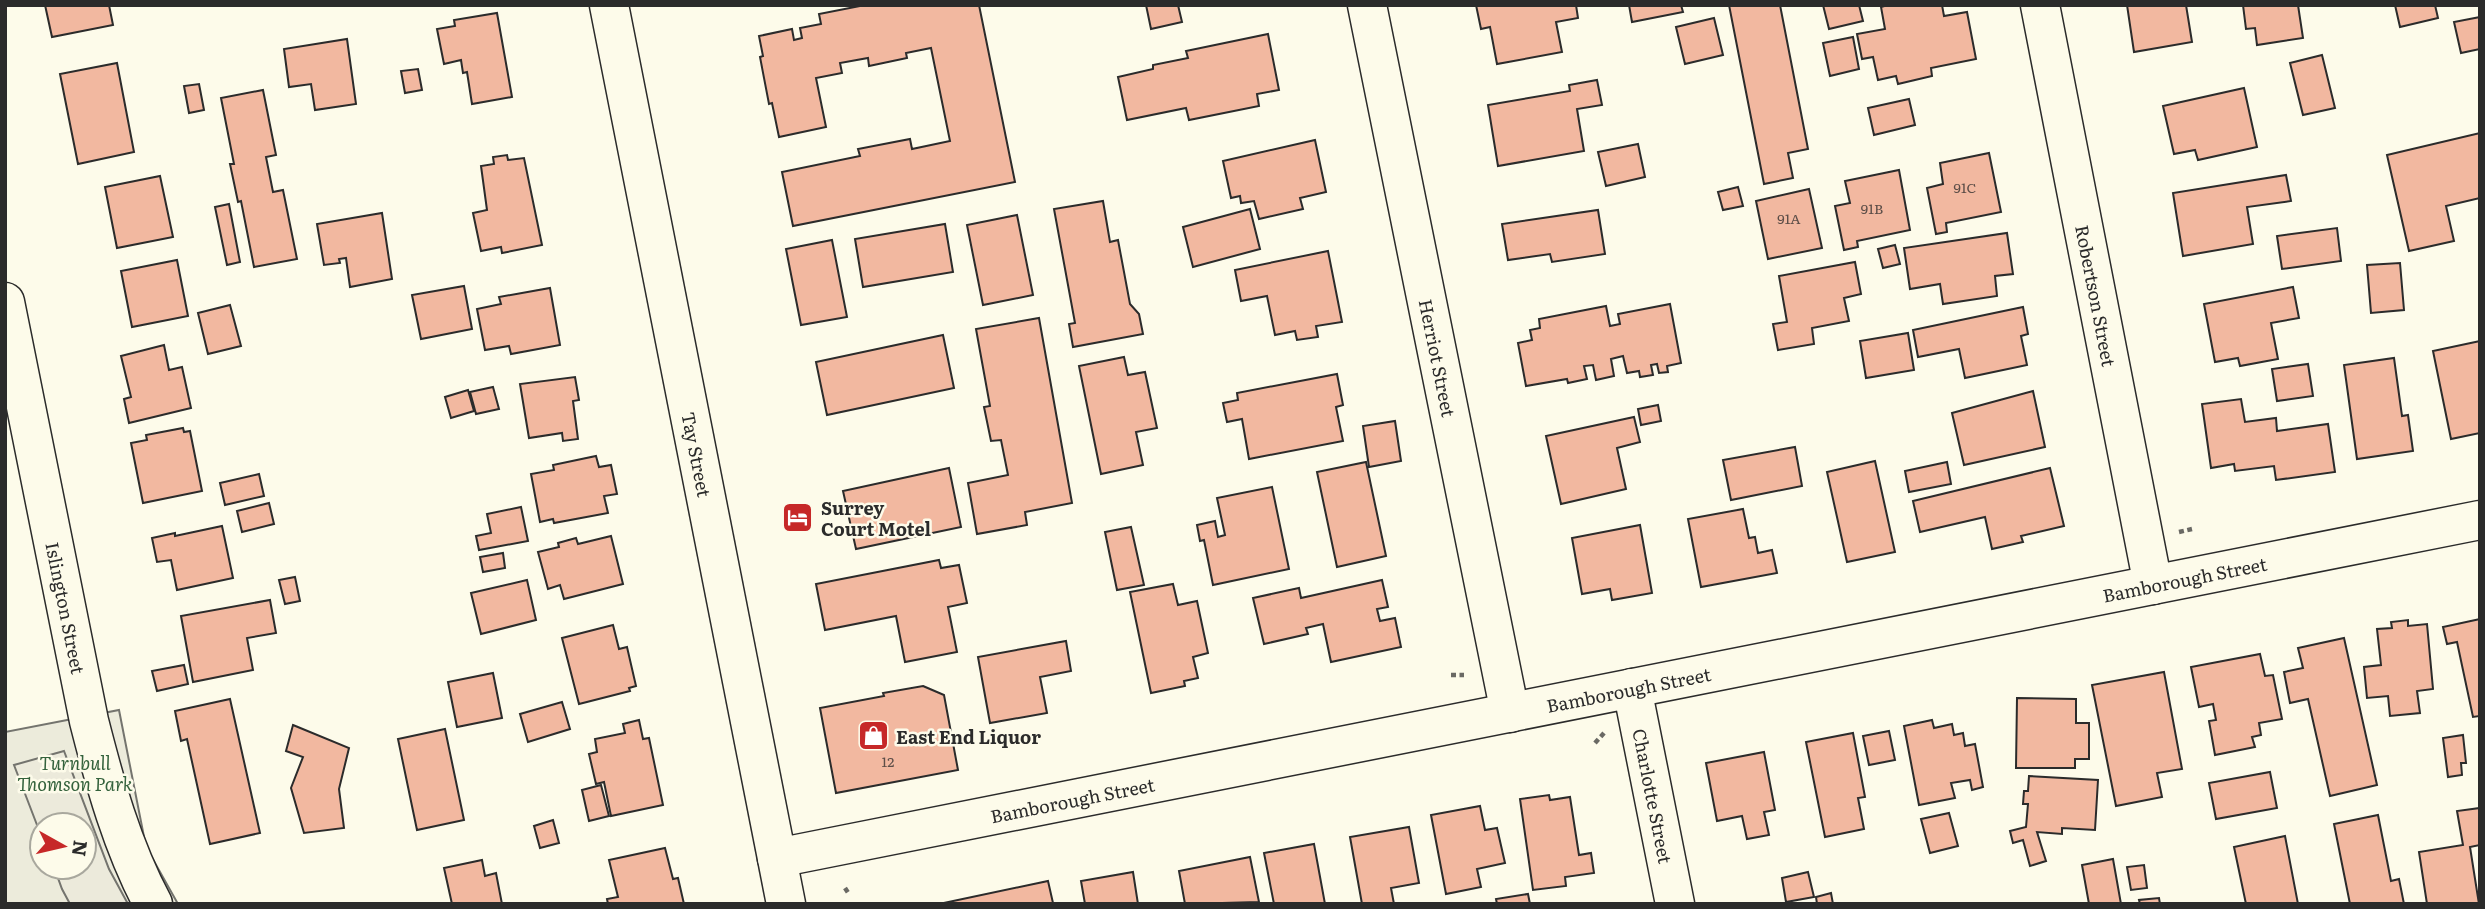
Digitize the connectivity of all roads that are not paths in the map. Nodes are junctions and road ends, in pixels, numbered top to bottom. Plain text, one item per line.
1 (609, 5) edge
2 (1367, 5) edge
3 (2040, 5) edge
4 (5, 302) edge
5 (2480, 520) edge
6 (2153, 585) junction
7 (1632, 688) junction
8 (1510, 713) junction
9 (777, 858) junction
10 (153, 904) edge
11 (786, 904) edge
12 (1675, 904) edge

1 - 9 main road, Tay Street
2 - 8 main road, Herriot Street
3 - 6 main road, Robertson Street
4 - 10 main road, Islington Street
5 - 6 main road, Bamborough Street
6 - 7 main road, Bamborough Street
7 - 8 main road, Bamborough Street
7 - 12 main road, Charlotte Street
8 - 9 main road, Bamborough Street
9 - 11 main road, Tay Street

